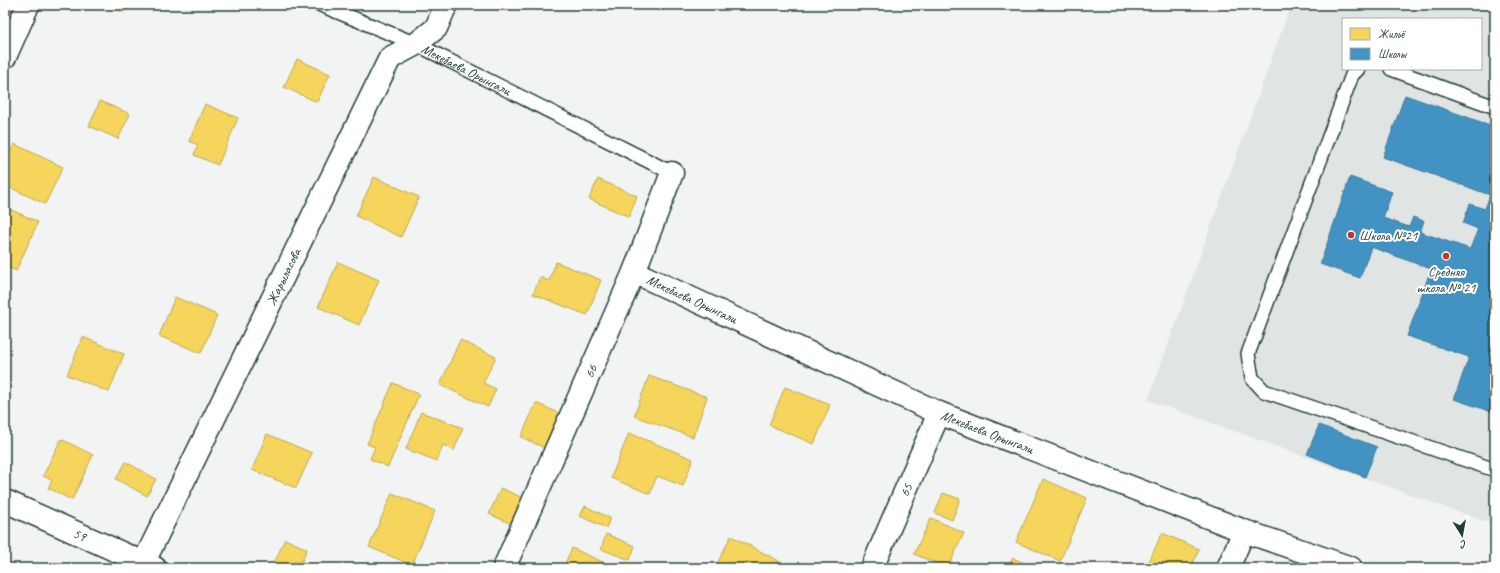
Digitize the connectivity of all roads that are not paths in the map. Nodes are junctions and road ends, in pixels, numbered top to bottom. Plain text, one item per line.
1 (28, 5) edge
2 (321, 5) edge
3 (446, 5) edge
4 (416, 44) junction
5 (5, 57) edge
6 (1357, 70) edge
7 (1394, 70) edge
8 (1495, 107) edge
9 (672, 173) joint
10 (634, 272) junction
11 (939, 413) junction
12 (1495, 470) edge
13 (5, 501) edge
14 (1244, 531) junction
15 (146, 566) edge
16 (504, 568) edge
17 (872, 568) edge
18 (1228, 568) edge
19 (1351, 568) edge

1 - 5 street
2 - 4 lane, Мекебаева Орынгали
3 - 4 street, Жарыласова
4 - 9 lane, Мекебаева Орынгали
4 - 15 street, Жарыласова
6 - 12 lane
7 - 8 lane
9 - 10 street, 66
10 - 11 street, Мекебаева Орынгали
10 - 16 street, 66
11 - 14 street, Мекебаева Орынгали
11 - 17 street, 65
13 - 15 street, 59
14 - 18 street
14 - 19 street, Мекебаева Орынгали

